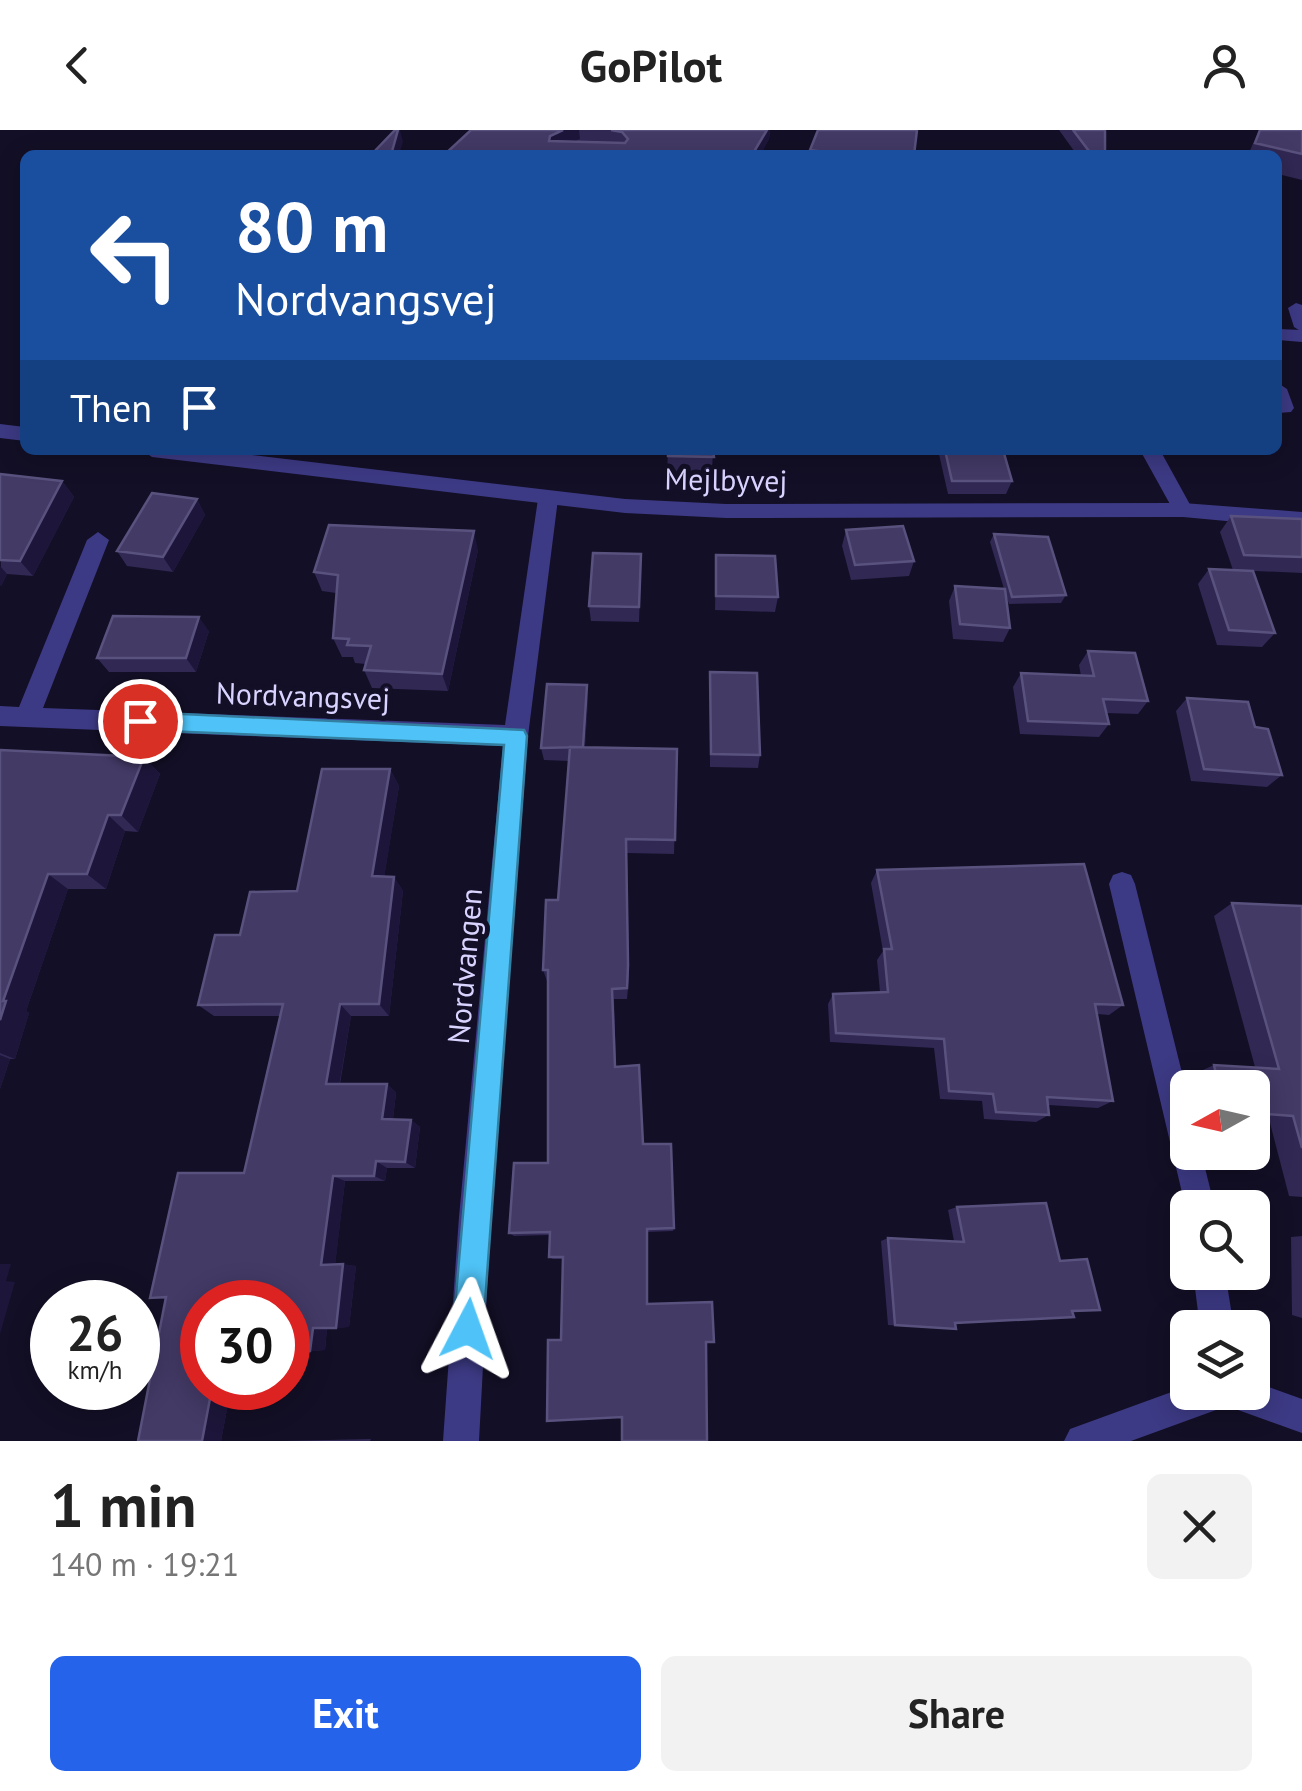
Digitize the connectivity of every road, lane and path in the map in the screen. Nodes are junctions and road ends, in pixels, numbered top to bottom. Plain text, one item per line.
1 (1296, 308) dead end
2 (1302, 327) edge
3 (192, 455) edge
4 (1153, 455) edge
5 (548, 499) junction
6 (1184, 510) junction
7 (1302, 520) edge
8 (98, 540) dead end
9 (0, 716) edge
10 (28, 716) junction
11 (516, 736) junction
12 (1122, 884) dead end
13 (1195, 1190) edge
14 (1270, 1404) edge
15 (1170, 1409) edge
16 (1302, 1416) edge
17 (461, 1441) edge
18 (1082, 1441) edge

1 - 2 lane
3 - 5 street, Mejlbyvej
4 - 6 street
5 - 6 street, Mejlbyvej
5 - 11 street, Nordvangen
6 - 7 street, Mejlbyvej
8 - 10 street
9 - 10 street, Nordvangsvej
10 - 11 street, Nordvangsvej
11 - 17 street, Nordvangen
12 - 13 street
14 - 16 street
15 - 18 street

